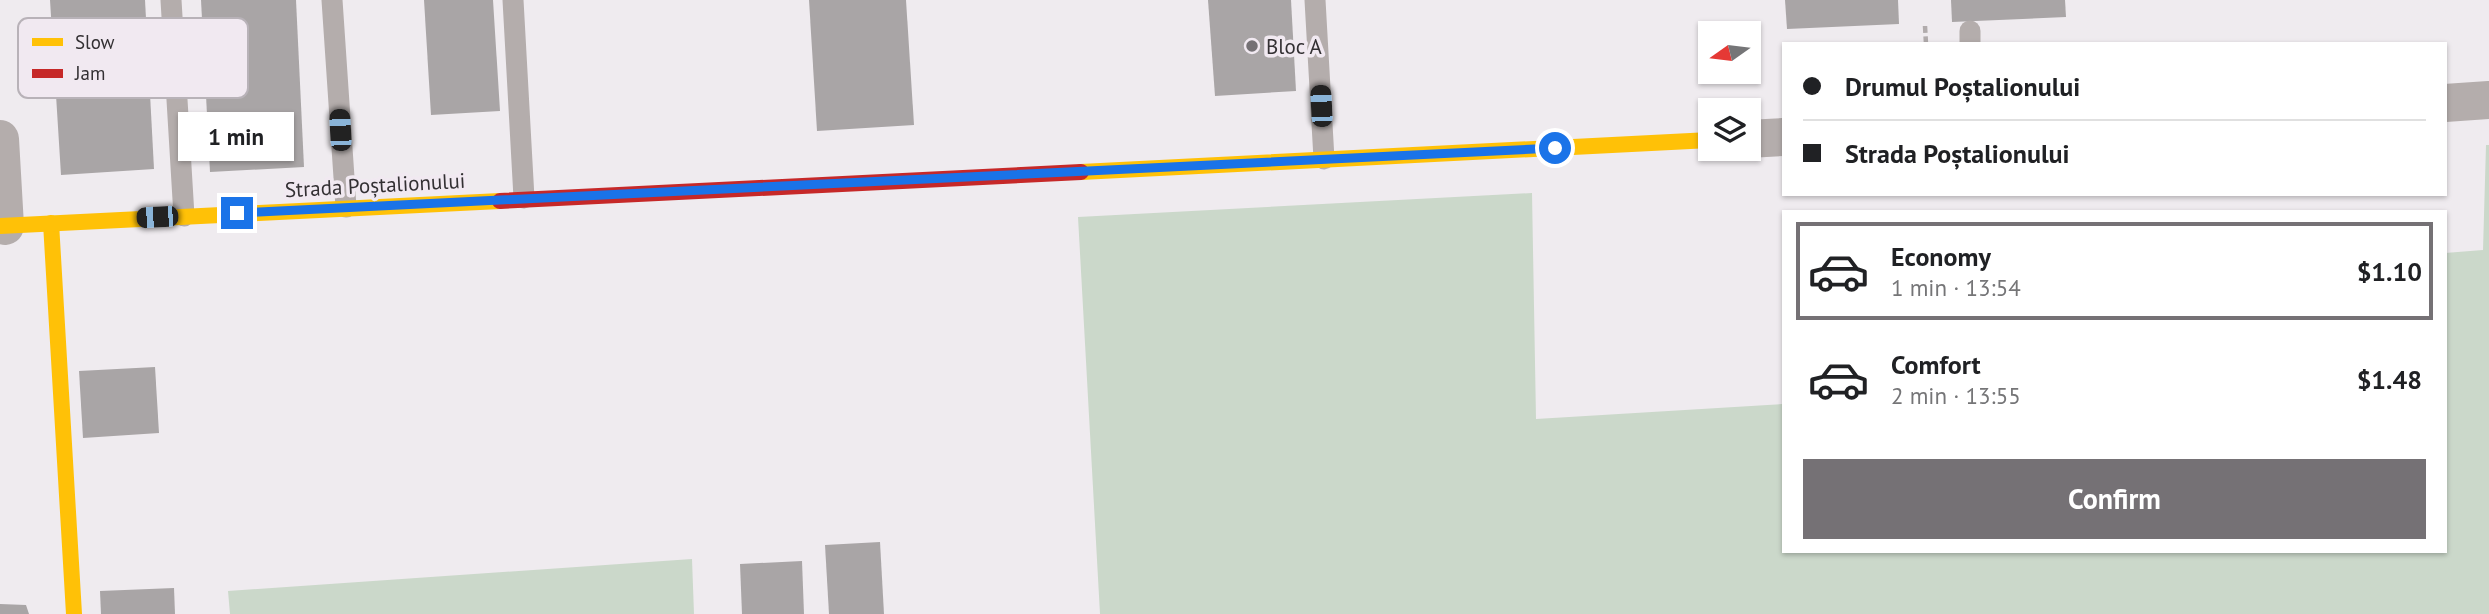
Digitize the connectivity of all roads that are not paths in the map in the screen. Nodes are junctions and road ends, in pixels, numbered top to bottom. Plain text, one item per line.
1 (171, 0) edge
2 (332, 0) edge
3 (513, 0) edge
4 (1314, 0) edge
5 (172, 18) edge
6 (177, 98) edge
7 (2489, 100) edge
8 (2447, 103) edge
9 (1782, 137) edge
10 (1761, 138) edge
11 (0, 139) edge
12 (1698, 141) edge
13 (1324, 159) junction
14 (524, 198) junction
15 (346, 207) junction
16 (184, 216) junction
17 (51, 223) junction
18 (3, 226) edge
19 (74, 614) edge

1 - 5 lane
2 - 15 lane
3 - 14 lane
4 - 13 lane
6 - 16 lane
7 - 8 street
9 - 10 street
11 - 18 street
12 - 13 street, Strada Poștalionului
13 - 14 street, Strada Poștalionului
14 - 15 street, Strada Poștalionului
15 - 16 street, Strada Poștalionului
16 - 17 street, Strada Poștalionului
17 - 18 street, Strada Poștalionului
17 - 19 street

